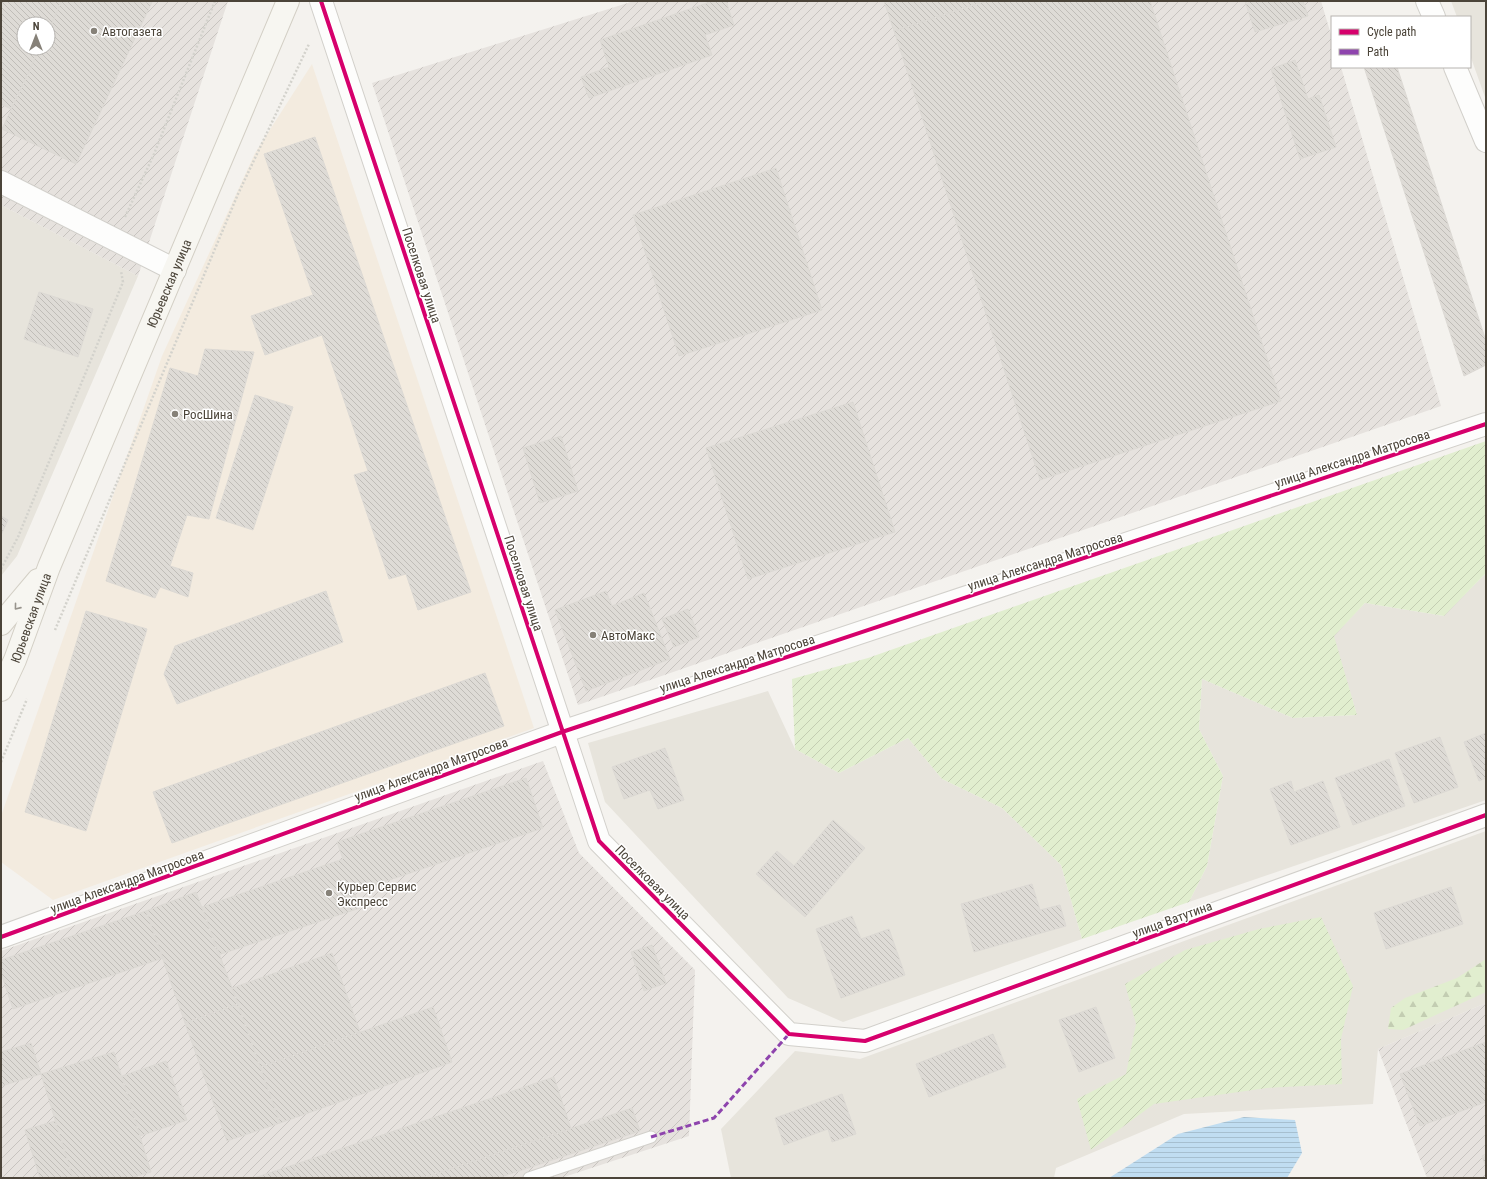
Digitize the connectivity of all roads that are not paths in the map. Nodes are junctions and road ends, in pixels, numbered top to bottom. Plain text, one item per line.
1 (288, 1) edge
2 (1427, 1) edge
3 (324, 11) edge
4 (1434, 16) edge
5 (1455, 68) edge
6 (1486, 142) edge
7 (1, 182) edge
8 (176, 270) junction
9 (1486, 424) edge
10 (49, 567) junction
11 (1, 624) edge
12 (1, 690) edge
13 (562, 732) junction
14 (1486, 815) edge
15 (1, 937) edge
16 (865, 1041) joint
17 (651, 1137) dead end
18 (529, 1178) edge

1 - 8 main road, Юрьевская улица
2 - 4 street
3 - 13 street, Поселковая улица
5 - 6 street
7 - 8 street
8 - 10 main road, Юрьевская улица
9 - 13 street, улица Александра Матросова
10 -> 11 main road, Юрьевская улица
10 - 12 main road, Юрьевская улица
13 - 15 street, улица Александра Матросова
13 - 16 street, Поселковая улица
14 - 16 street, улица Ватутина
17 - 18 lane

